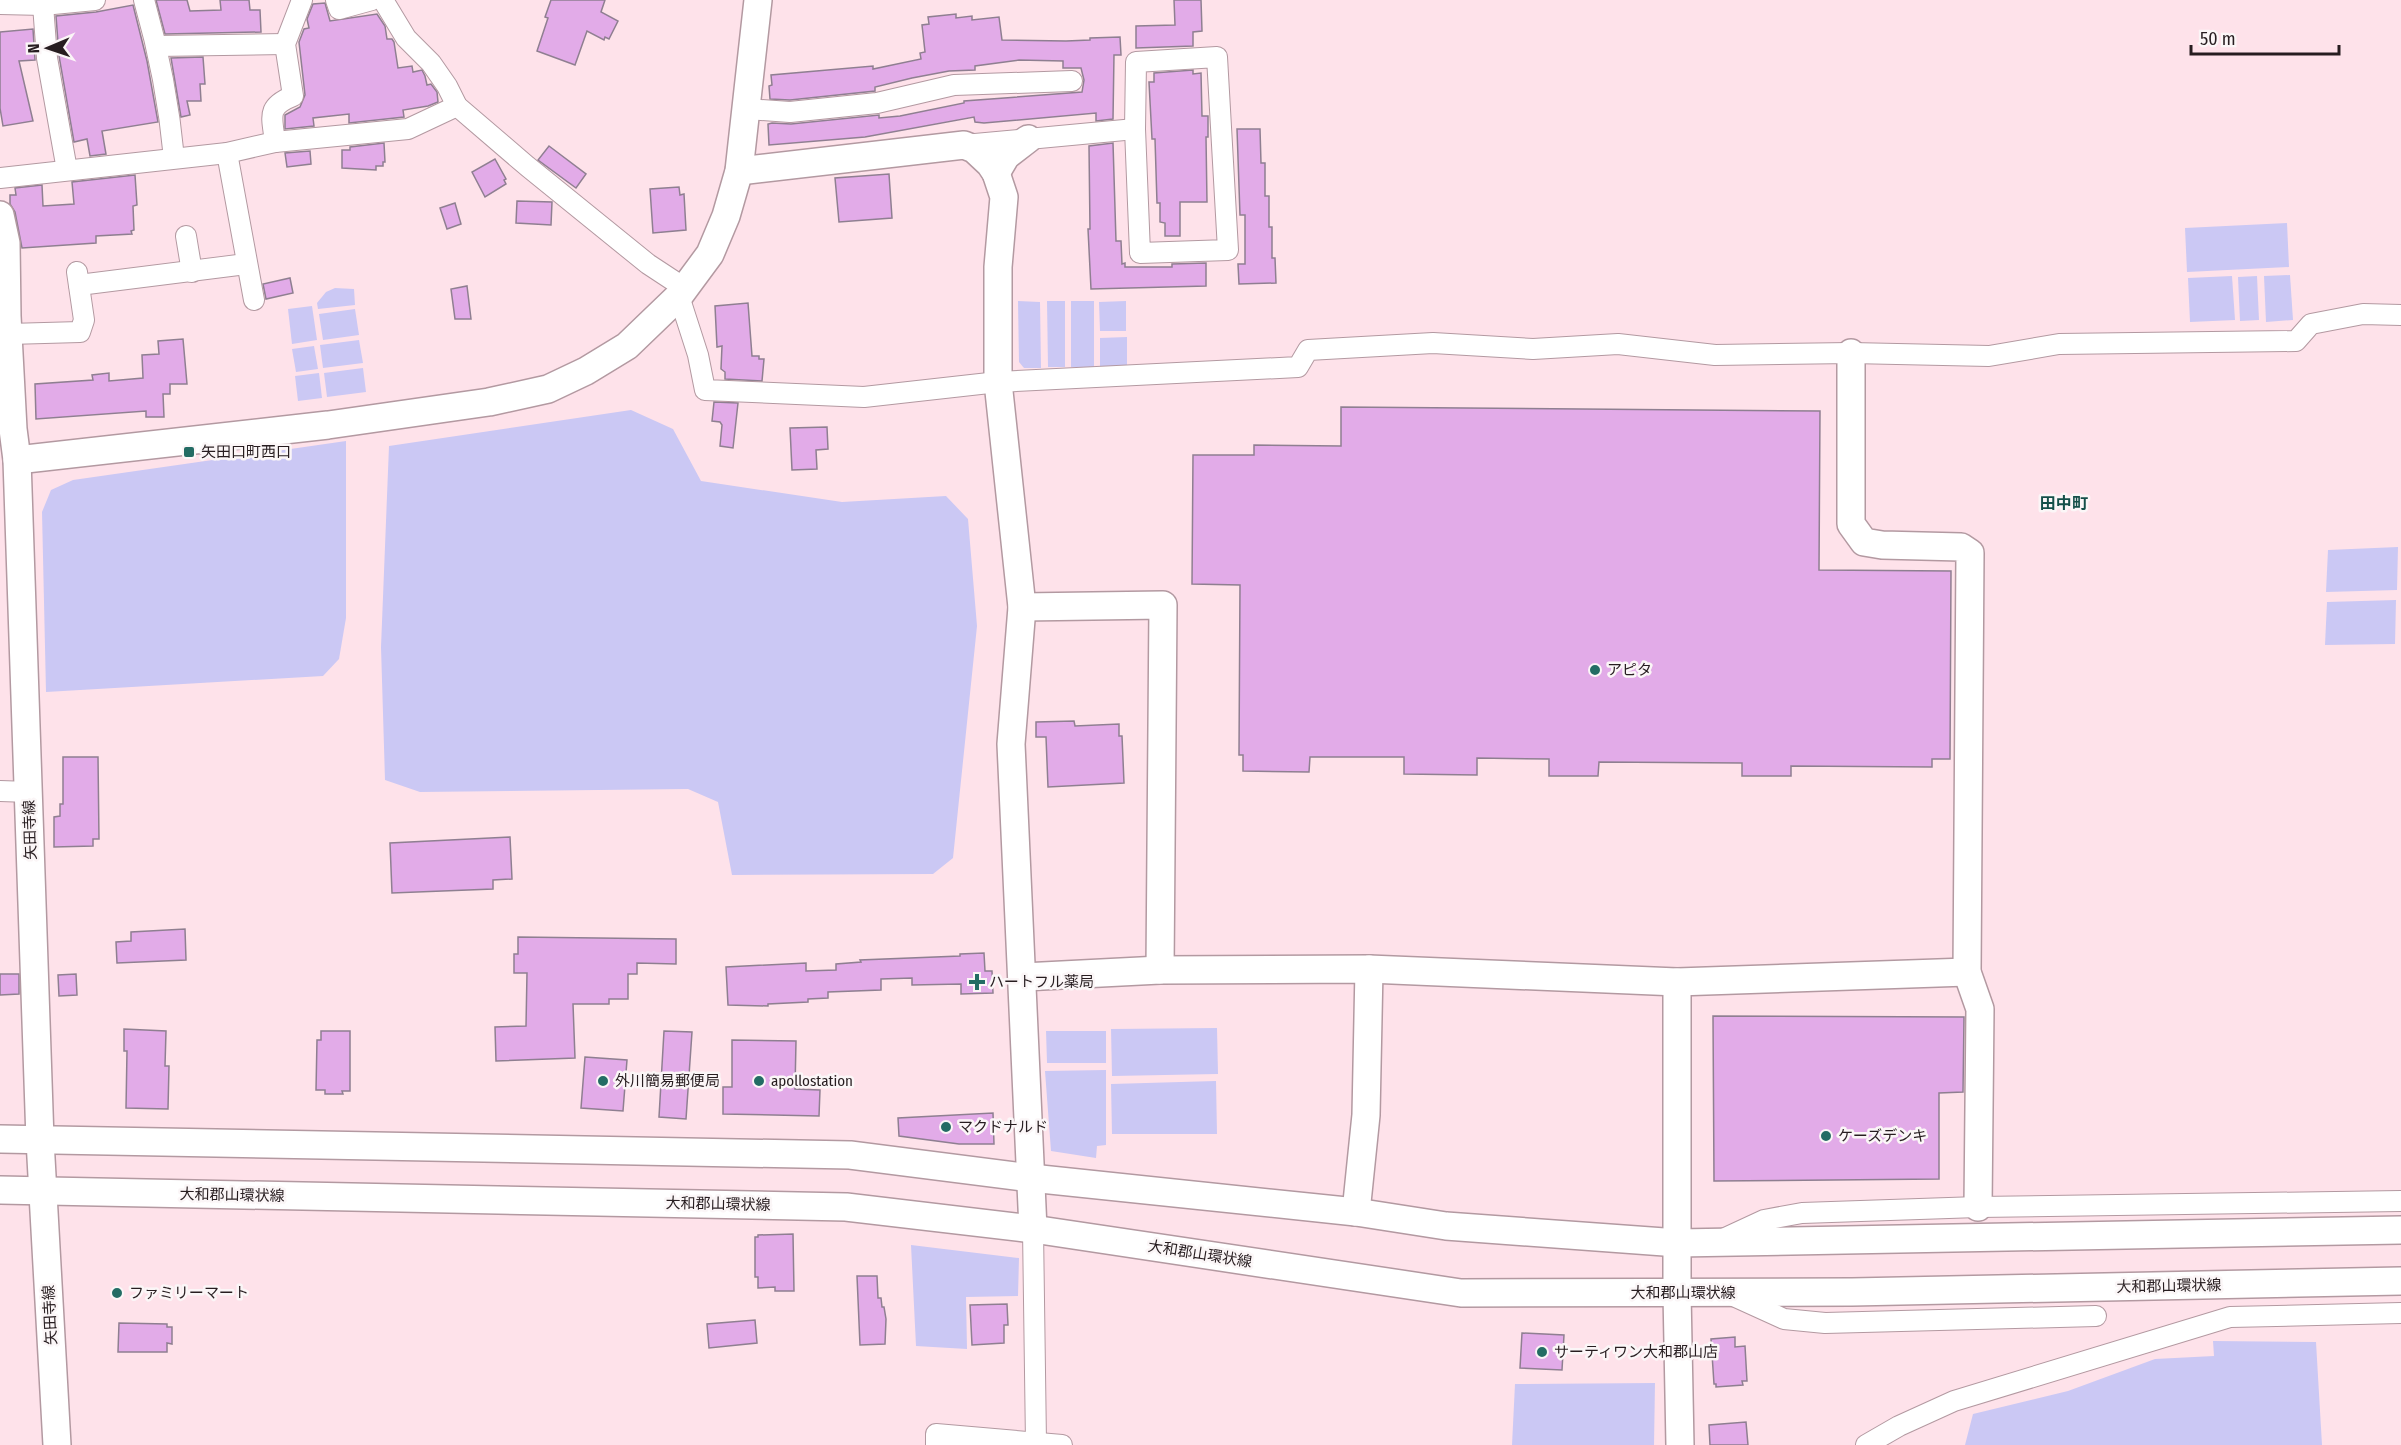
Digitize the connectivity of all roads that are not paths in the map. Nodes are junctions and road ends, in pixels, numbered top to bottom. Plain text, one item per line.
1 (95, 0) edge
2 (144, 0) edge
3 (302, 0) edge
4 (336, 0) edge
5 (372, 0) edge
6 (382, 0) edge
7 (758, 0) edge
8 (0, 4) edge
9 (42, 5) junction
10 (285, 44) junction
11 (157, 46) junction
12 (1072, 81) dead end
13 (457, 106) junction
14 (747, 109) junction
15 (1135, 129) junction
16 (1028, 139) junction
17 (275, 142) junction
18 (964, 145) junction
19 (227, 153) junction
20 (174, 158) junction
21 (68, 170) junction
22 (740, 171) junction
23 (996, 173) junction
24 (0, 178) edge
25 (0, 215) edge
26 (186, 236) dead end
27 (246, 264) junction
28 (192, 272) junction
29 (683, 292) junction
30 (254, 300) dead end
31 (2401, 315) edge
32 (9, 334) junction
33 (1851, 353) junction
34 (998, 382) junction
35 (6, 430) edge
36 (17, 460) junction
37 (1022, 607) junction
38 (0, 791) edge
39 (29, 792) junction
40 (1369, 969) junction
41 (1160, 970) junction
42 (1967, 972) junction
43 (1023, 977) junction
44 (1677, 982) junction
45 (0, 1139) edge
46 (40, 1140) junction
47 (1031, 1178) junction
48 (0, 1190) edge
49 (43, 1191) junction
50 (2401, 1202) edge
51 (1978, 1207) junction
52 (1356, 1212) junction
53 (1033, 1229) junction
54 (2401, 1230) edge
55 (1678, 1243) junction
56 (1715, 1243) junction
57 (2401, 1281) edge
58 (1677, 1293) junction
59 (1727, 1293) junction
60 (2401, 1313) edge
61 (2096, 1316) dead end
62 (1036, 1443) junction
63 (57, 1445) edge
64 (936, 1445) edge
65 (1062, 1445) edge
66 (1680, 1445) edge
67 (1866, 1445) edge

1 - 9 street
2 - 11 street
3 - 10 street
4 - 5 street
6 - 13 street
7 - 14 main road
8 - 9 street
9 - 21 street
10 - 11 street
10 - 17 street
11 - 20 street
12 - 14 street
13 - 17 street
13 - 29 street
14 - 22 main road
15 - 15 street
15 - 16 street
16 - 18 street
16 - 23 main road
17 - 19 street
18 - 22 main road
18 - 23 main road
19 - 20 street
19 - 27 street
20 - 21 street
21 - 24 street
22 - 29 main road
23 - 34 main road
25 - 32 main road, 矢田寺線
26 - 28 street
27 - 28 street
27 - 30 street
28 - 32 street
29 - 34 street
29 - 36 main road
31 - 33 street
32 - 35 main road, 矢田寺線
33 - 34 street
33 - 42 main road
34 - 37 main road
35 - 36 main road, 矢田寺線
36 - 39 main road, 矢田寺線
37 - 41 main road
37 - 43 main road
38 - 39 street
39 - 46 main road, 矢田寺線
40 - 41 main road
40 - 44 main road
40 - 52 main road
41 - 43 main road
42 - 44 main road
42 - 51 main road
43 - 47 main road
44 - 55 main road
45 - 46 main road
46 - 47 main road
46 - 49 main road, 矢田寺線
47 - 52 main road
47 - 53 main road
48 - 49 main road, 大和郡山環状線
49 - 53 main road, 大和郡山環状線
49 - 63 main road, 矢田寺線
50 - 51 street
51 - 56 street
52 - 55 main road
53 - 58 main road, 大和郡山環状線
53 - 62 street
54 - 56 main road
55 - 56 main road
55 - 58 main road
57 - 59 main road, 大和郡山環状線
58 - 59 main road, 大和郡山環状線
58 - 66 main road
59 - 61 street
60 - 67 street
62 - 64 street
62 - 65 street

